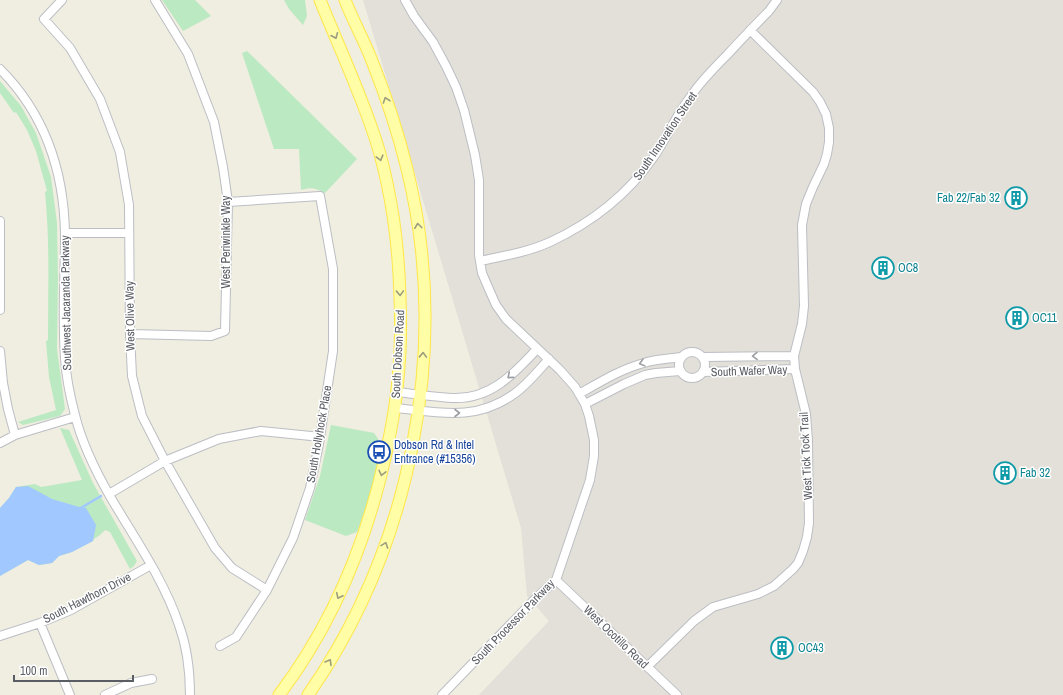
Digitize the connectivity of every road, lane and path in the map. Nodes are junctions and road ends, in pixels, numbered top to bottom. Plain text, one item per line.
1 (62, 0) edge
2 (155, 0) edge
3 (320, 0) edge
4 (405, 0) edge
5 (777, 0) edge
6 (346, 3) edge
7 (750, 30) junction
8 (0, 69) edge
9 (228, 202) junction
10 (0, 221) edge
11 (129, 233) junction
12 (65, 234) junction
13 (0, 239) edge
14 (480, 261) junction
15 (0, 310) edge
16 (130, 334) junction
17 (538, 349) junction
18 (0, 351) edge
19 (794, 356) junction
20 (681, 357) junction
21 (703, 357) junction
22 (549, 359) junction
23 (795, 369) junction
24 (680, 371) junction
25 (703, 372) junction
26 (397, 392) junction
27 (420, 394) junction
28 (579, 394) junction
29 (585, 404) junction
30 (395, 408) junction
31 (418, 410) junction
32 (75, 417) junction
33 (15, 435) junction
34 (321, 437) junction
35 (0, 443) edge
36 (165, 461) junction
37 (109, 494) junction
38 (151, 565) junction
39 (556, 580) junction
40 (267, 590) junction
41 (40, 623) junction
42 (0, 636) edge
43 (220, 646) dead end
44 (647, 667) junction
45 (152, 679) dead end
46 (70, 695) edge
47 (105, 695) edge
48 (190, 695) edge
49 (279, 695) edge
50 (308, 695) edge
51 (442, 695) edge
52 (677, 695) edge

1 - 11 street, West Olive Way
2 - 9 street, West Periwinkle Way
3 -> 26 main road, South Dobson Road
4 - 14 street, South Processor Parkway
5 - 7 street, South Innovation Street
27 -> 6 main road, South Dobson Road
7 - 14 street, South Innovation Street
7 - 19 street, West Tick Tock Trail
8 - 12 street, Southwest Jacaranda Parkway
9 - 16 street, West Periwinkle Way
9 - 34 street, South Hollyhock Place
10 - 13 street
11 - 12 street
11 - 16 street, West Olive Way
12 - 32 street, Southwest Jacaranda Parkway
13 - 15 street
14 - 17 street, South Processor Parkway
16 - 36 street, West Olive Way
17 - 22 street, South Processor Parkway
17 -> 27 street
18 - 33 street
19 -> 21 street, South Wafer Way
19 - 23 street, West Tick Tock Trail
20 - 21 street, South Wafer Way
20 - 24 street
20 -> 28 street, South Wafer Way
21 - 25 street, South Wafer Way
22 - 28 street, South Processor Parkway
31 -> 22 street
23 - 25 street, South Wafer Way
23 - 44 street, West Tick Tock Trail
24 - 25 street, South Wafer Way
24 - 29 street, South Wafer Way
26 - 27 street
26 - 30 main road, South Dobson Road
27 - 31 main road, South Dobson Road
28 - 29 street, South Processor Parkway
29 - 39 street, South Processor Parkway
30 - 31 street
30 -> 49 main road, South Dobson Road
50 -> 31 main road, South Dobson Road
32 - 33 street
32 - 37 street, Southwest Jacaranda Parkway
33 - 35 street
34 - 36 street
34 - 40 street, South Hollyhock Place
36 - 37 street
36 - 40 street, West Olive Way
37 - 38 street, Southwest Jacaranda Parkway
38 - 41 street, South Hawthorn Drive
38 - 48 street, Southwest Jacaranda Parkway
39 - 44 street, West Ocotillo Road
39 - 51 street, South Processor Parkway
40 - 43 street, South Hollyhock Place
41 - 42 street, South Hawthorn Drive
41 - 46 street
44 - 52 street, West Ocotillo Road
45 - 47 street

